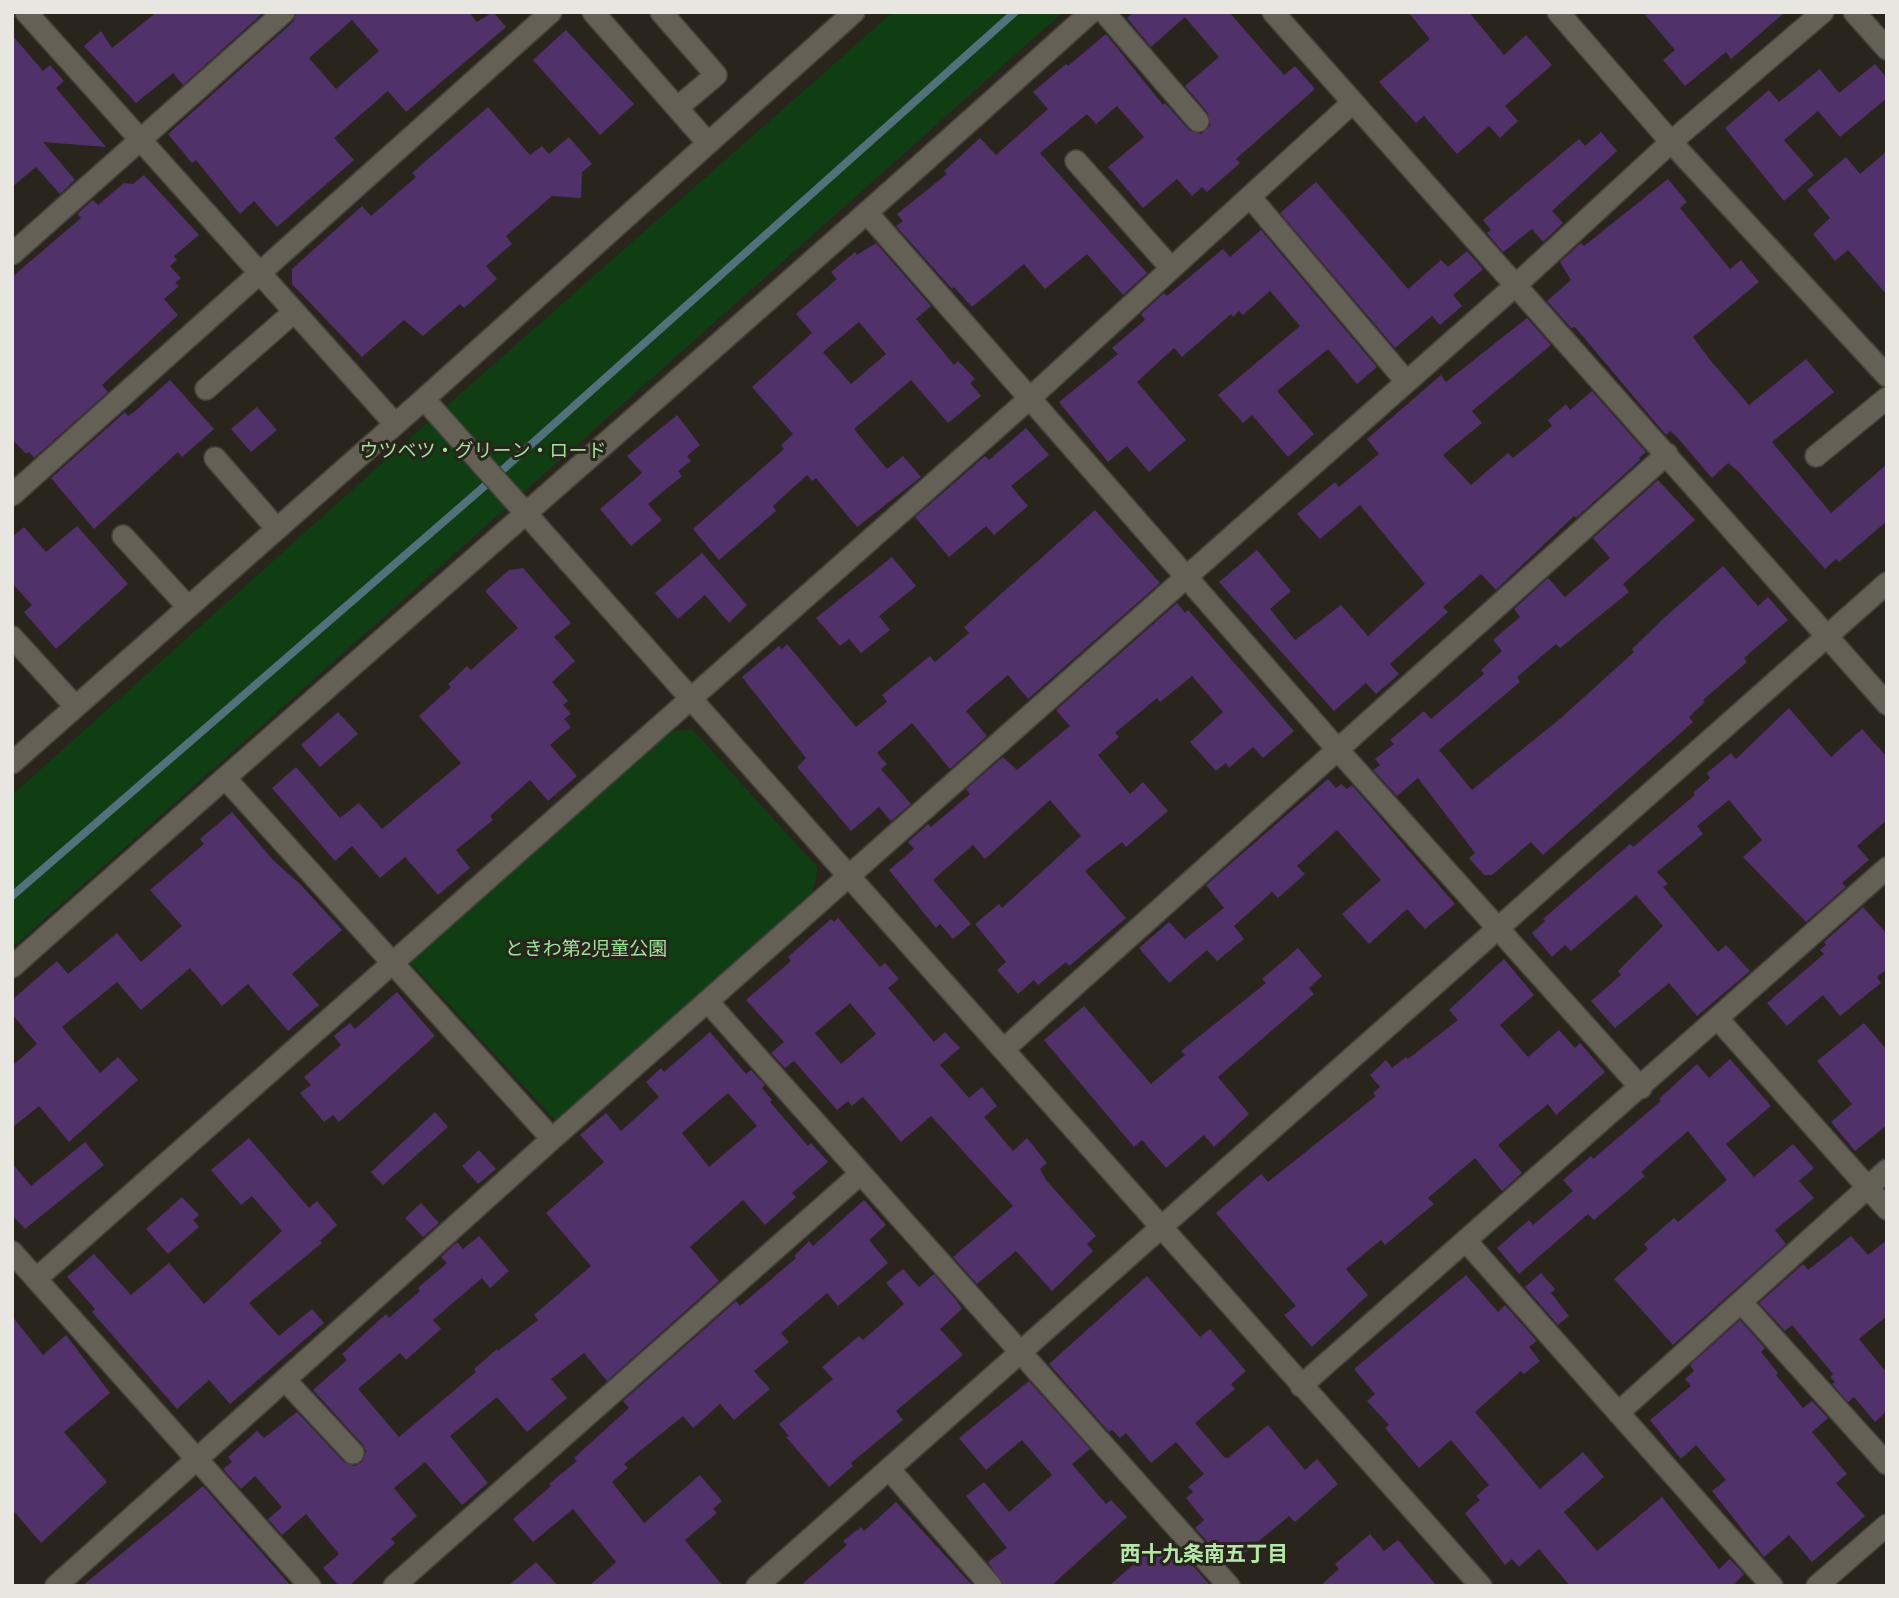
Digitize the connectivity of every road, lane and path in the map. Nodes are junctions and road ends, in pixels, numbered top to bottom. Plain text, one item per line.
1 (26, 12) edge
2 (284, 12) edge
3 (551, 12) edge
4 (661, 12) edge
5 (854, 12) edge
6 (1091, 12) edge
7 (1104, 12) edge
8 (1273, 12) edge
9 (1558, 12) edge
10 (1823, 12) edge
11 (1854, 12) edge
12 (602, 15) edge
13 (1887, 49) edge
14 (1351, 104) junction
15 (677, 108) junction
16 (1199, 121) dead end
17 (141, 141) junction
18 (707, 142) junction
19 (1671, 142) junction
20 (1076, 161) dead end
21 (1251, 198) junction
22 (868, 214) junction
23 (12, 254) edge
24 (1171, 268) junction
25 (261, 275) junction
26 (1516, 285) junction
27 (293, 312) junction
28 (1887, 376) edge
29 (1405, 380) junction
30 (206, 389) dead end
31 (1887, 398) edge
32 (424, 399) junction
33 (1029, 399) junction
34 (395, 424) junction
35 (1667, 454) junction
36 (1816, 456) dead end
37 (215, 458) dead end
38 (12, 495) edge
39 (526, 511) junction
40 (277, 528) junction
41 (123, 536) dead end
42 (1186, 574) junction
43 (1887, 583) edge
44 (188, 607) junction
45 (1826, 636) junction
46 (12, 637) edge
47 (20, 661) edge
48 (689, 700) junction
49 (1887, 704) edge
50 (75, 706) junction
51 (1338, 750) junction
52 (12, 763) edge
53 (225, 778) junction
54 (1887, 868) edge
55 (848, 877) junction
56 (1498, 928) junction
57 (391, 963) junction
58 (12, 967) edge
59 (708, 1002) junction
60 (1718, 1019) junction
61 (1004, 1049) junction
62 (1641, 1088) junction
63 (552, 1139) junction
64 (1887, 1170) edge
65 (859, 1175) junction
66 (1868, 1187) junction
67 (1887, 1209) edge
68 (1161, 1228) junction
69 (1466, 1241) junction
70 (12, 1252) edge
71 (36, 1279) junction
72 (1741, 1302) junction
73 (1020, 1353) junction
74 (285, 1380) junction
75 (1301, 1386) junction
76 (1618, 1413) junction
77 (353, 1453) dead end
78 (197, 1459) junction
79 (1887, 1464) edge
80 (889, 1469) junction
81 (1887, 1525) edge
82 (56, 1586) edge
83 (310, 1586) edge
84 (394, 1586) edge
85 (757, 1586) edge
86 (991, 1586) edge
87 (1228, 1586) edge
88 (1481, 1586) edge
89 (1772, 1586) edge
90 (1817, 1586) edge

1 - 17 street
2 - 17 street
3 - 25 street
4 - 15 street
5 - 18 street
6 - 22 street
7 - 16 street
8 - 14 street
9 - 19 street
10 - 19 street
11 - 13 street
12 - 15 street
14 - 21 street
14 - 26 street
15 - 18 street
17 - 23 street
17 - 25 street
18 - 32 street
19 - 26 street
19 - 28 street
20 - 24 street
21 - 24 street
21 - 29 street
22 - 33 street
22 - 39 street
24 - 33 street
25 - 27 street
25 - 38 street
26 - 29 street
26 - 35 street
27 - 30 street
27 - 34 street
29 - 42 street
31 - 36 street
32 - 34 street
32 - 39 street
33 - 42 street
33 - 48 street
34 - 40 street
35 - 45 street
35 - 51 street
37 - 40 street
39 - 48 street
39 - 53 street
40 - 44 street
41 - 44 street
42 - 51 street
42 - 55 street
43 - 45 street
44 - 50 street
45 - 49 street
45 - 56 street
46 - 47 street
47 - 50 street
48 - 55 street
48 - 57 street
50 - 52 street
51 - 56 street
51 - 61 street
53 - 57 street
53 - 58 street
54 - 60 street
55 - 59 street
55 - 61 street
56 - 62 street
56 - 68 street
57 - 63 street
57 - 71 street
59 - 63 street
59 - 65 street
60 - 62 street
60 - 66 street
61 - 68 street
62 - 69 street
63 - 74 street
64 - 66 street
65 - 73 street
65 - 84 street
66 - 67 street
66 - 72 street
68 - 73 street
68 - 75 street
69 - 75 street
69 - 76 street
70 - 71 street
71 - 78 street
72 - 76 street
72 - 79 street
73 - 80 street
73 - 87 street
74 - 77 street
74 - 78 street
75 - 88 street
76 - 89 street
78 - 82 street
78 - 83 street
80 - 85 street
80 - 86 street
81 - 90 street

